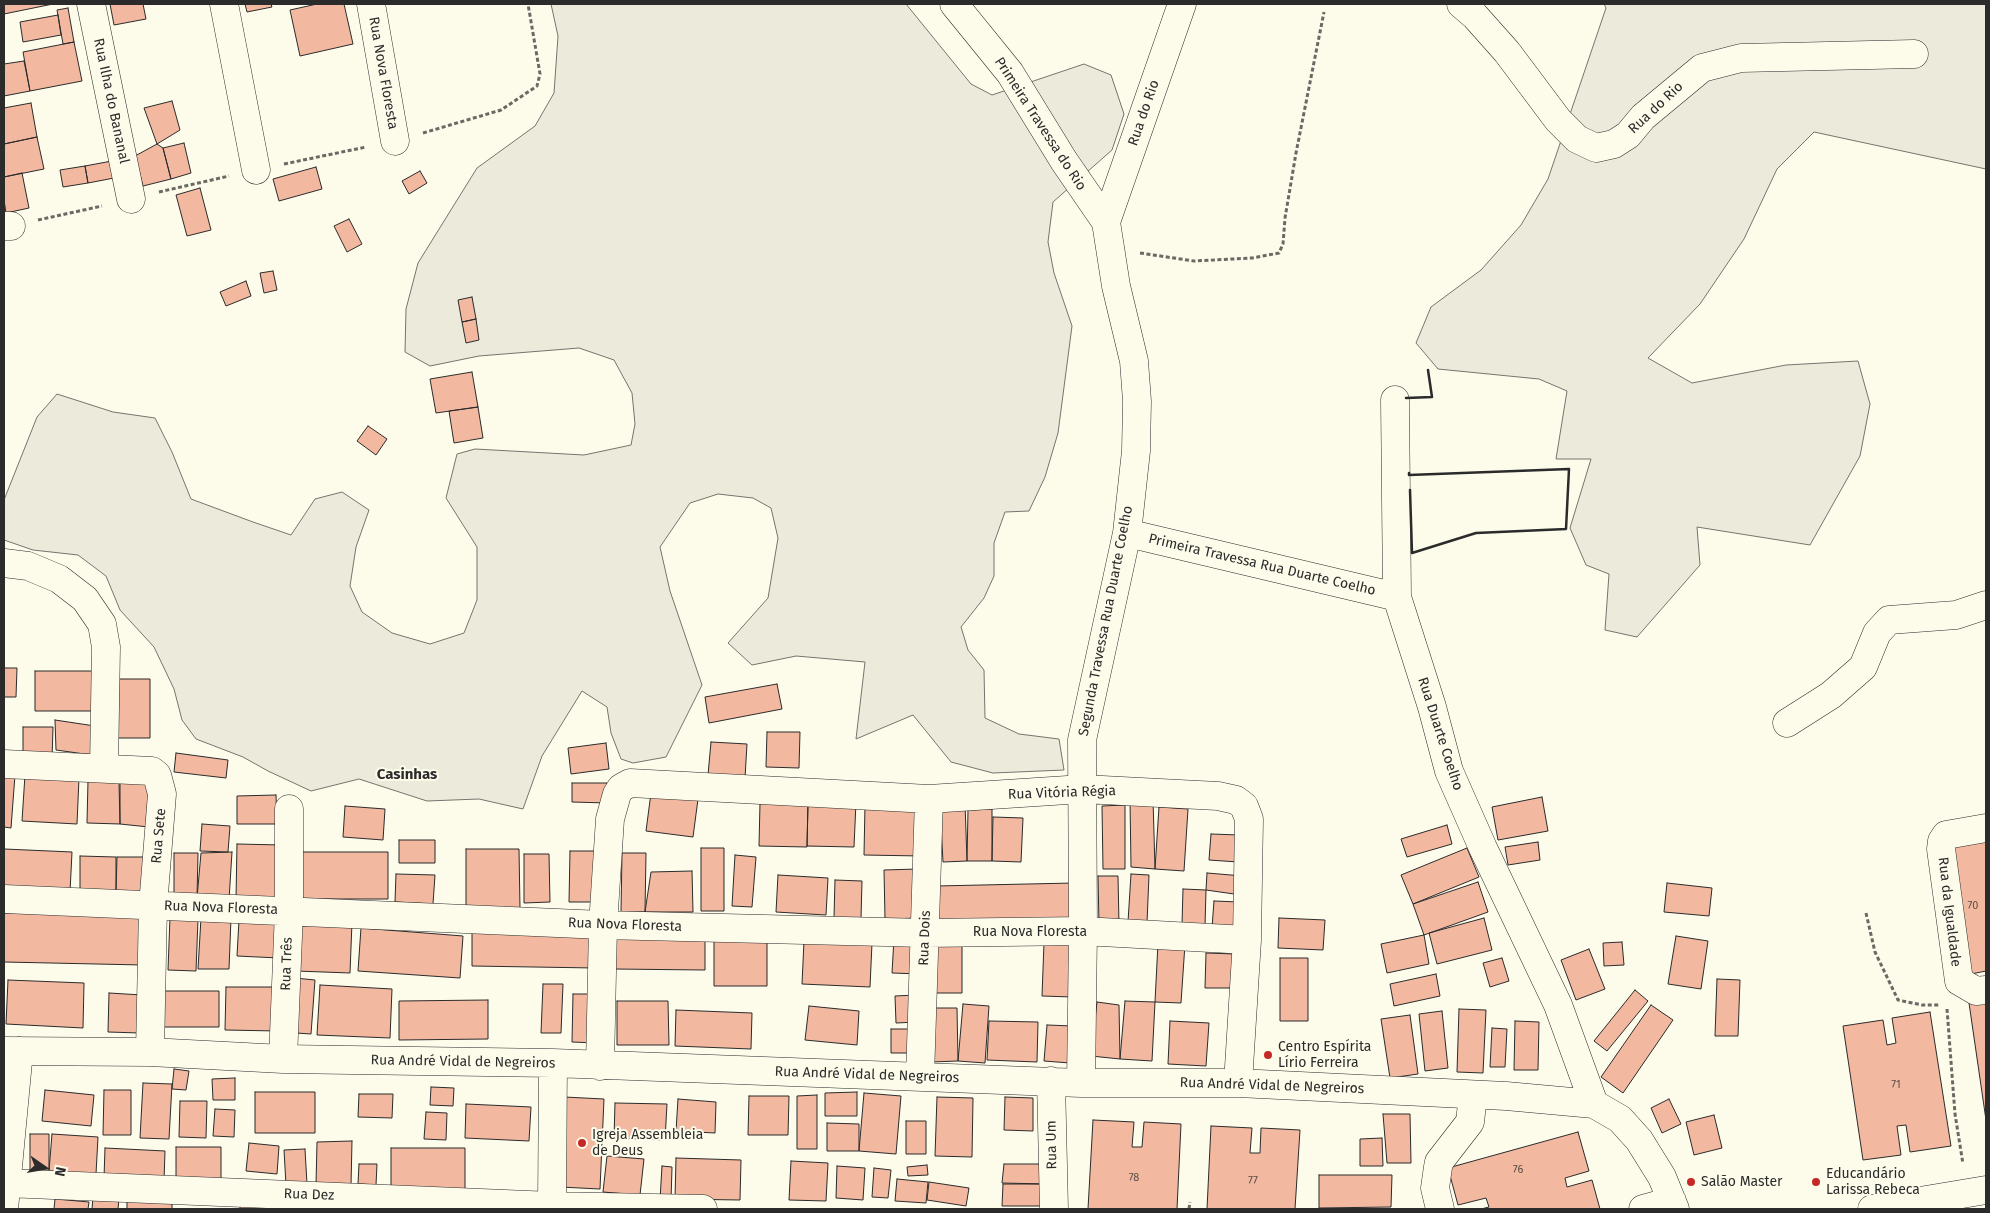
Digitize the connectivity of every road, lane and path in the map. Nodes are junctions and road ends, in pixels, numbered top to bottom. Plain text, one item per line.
1 (91, 4) edge
2 (224, 4) edge
3 (371, 4) edge
4 (528, 4) edge
5 (954, 4) edge
6 (1182, 4) edge
7 (1461, 4) edge
8 (1324, 12) dead end
9 (1914, 54) dead end
10 (395, 141) junction
11 (256, 170) junction
12 (131, 199) junction
13 (1106, 222) junction
14 (8, 226) edge
15 (1113, 265) junction
16 (1396, 400) dead end
17 (1127, 533) junction
18 (4, 563) edge
19 (1397, 597) junction
20 (1986, 604) edge
21 (1787, 723) dead end
22 (4, 764) edge
23 (104, 768) junction
24 (1083, 789) junction
25 (929, 799) junction
26 (289, 809) dead end
27 (1986, 828) edge
28 (4, 899) edge
29 (153, 906) junction
30 (289, 911) junction
31 (1866, 913) dead end
32 (603, 925) junction
33 (1083, 931) junction
34 (925, 933) junction
35 (1247, 940) junction
36 (1981, 991) edge
37 (11, 1051) edge
38 (150, 1052) junction
39 (282, 1058) junction
40 (553, 1063) junction
41 (600, 1066) junction
42 (920, 1077) junction
43 (1051, 1081) junction
44 (1081, 1083) junction
45 (1238, 1083) junction
46 (1473, 1095) junction
47 (1594, 1104) junction
48 (1977, 1191) edge
49 (5, 1196) edge
50 (1190, 1202) dead end
51 (1674, 1205) edge
52 (552, 1206) junction
53 (703, 1209) edge
54 (1054, 1209) edge
55 (1189, 1209) edge
56 (1440, 1209) edge
57 (1642, 1209) edge
58 (1872, 1209) edge

1 - 12 street, Rua Ilha do Bananal
2 - 11 street
3 - 10 street, Rua Nova Floresta
4 - 10 path
5 - 13 street, Primeira Travessa do Rio
6 - 13 street, Rua do Rio
7 - 9 street, Rua do Rio
8 - 15 path
10 - 11 path
11 - 12 path
12 - 14 path
13 - 15 street, Segunda Travessa Rua Duarte Coelho
15 - 17 street, Segunda Travessa Rua Duarte Coelho
16 - 19 street, Rua Duarte Coelho
17 - 19 street, Primeira Travessa Rua Duarte Coelho
17 - 24 street, Segunda Travessa Rua Duarte Coelho
18 - 23 street
19 - 47 street, Rua Duarte Coelho
20 - 21 street
22 - 23 street, Rua Sete
23 - 29 street, Rua Sete
24 - 25 street, Rua Vitória Régia
24 - 33 street, Segunda Travessa Rua Duarte Coelho
24 - 35 street, Rua Vitória Régia
25 - 32 street, Rua Vitória Régia
25 - 34 street, Rua Dois
26 - 30 street, Rua Três
27 - 36 street, Rua da Igualdade
28 - 29 street, Rua Nova Floresta
29 - 30 street, Rua Nova Floresta
29 - 38 street, Rua Sete
30 - 32 street, Rua Nova Floresta
30 - 39 street, Rua Três
31 - 48 path
32 - 34 street, Rua Nova Floresta
32 - 41 street
33 - 34 street, Rua Nova Floresta
33 - 35 street, Rua Nova Floresta
33 - 44 street, Segunda Travessa Rua Duarte Coelho
34 - 42 street, Rua Dois
35 - 45 street, Rua Vitória Régia
37 - 38 street, Rua André Vidal de Negreiros
37 - 49 street
38 - 39 street, Rua André Vidal de Negreiros
39 - 40 street, Rua André Vidal de Negreiros
40 - 41 street, Rua André Vidal de Negreiros
40 - 52 street
41 - 42 street, Rua André Vidal de Negreiros
42 - 43 street, Rua André Vidal de Negreiros
43 - 44 street, Rua André Vidal de Negreiros
43 - 54 street, Rua Um
44 - 45 street, Rua André Vidal de Negreiros
45 - 46 street, Rua André Vidal de Negreiros
46 - 47 street, Rua André Vidal de Negreiros
46 - 56 street
47 - 51 street, Rua André Vidal de Negreiros
48 - 58 street
49 - 52 street, Rua Dez
50 - 55 path
51 - 57 street
52 - 53 street, Rua Dez

